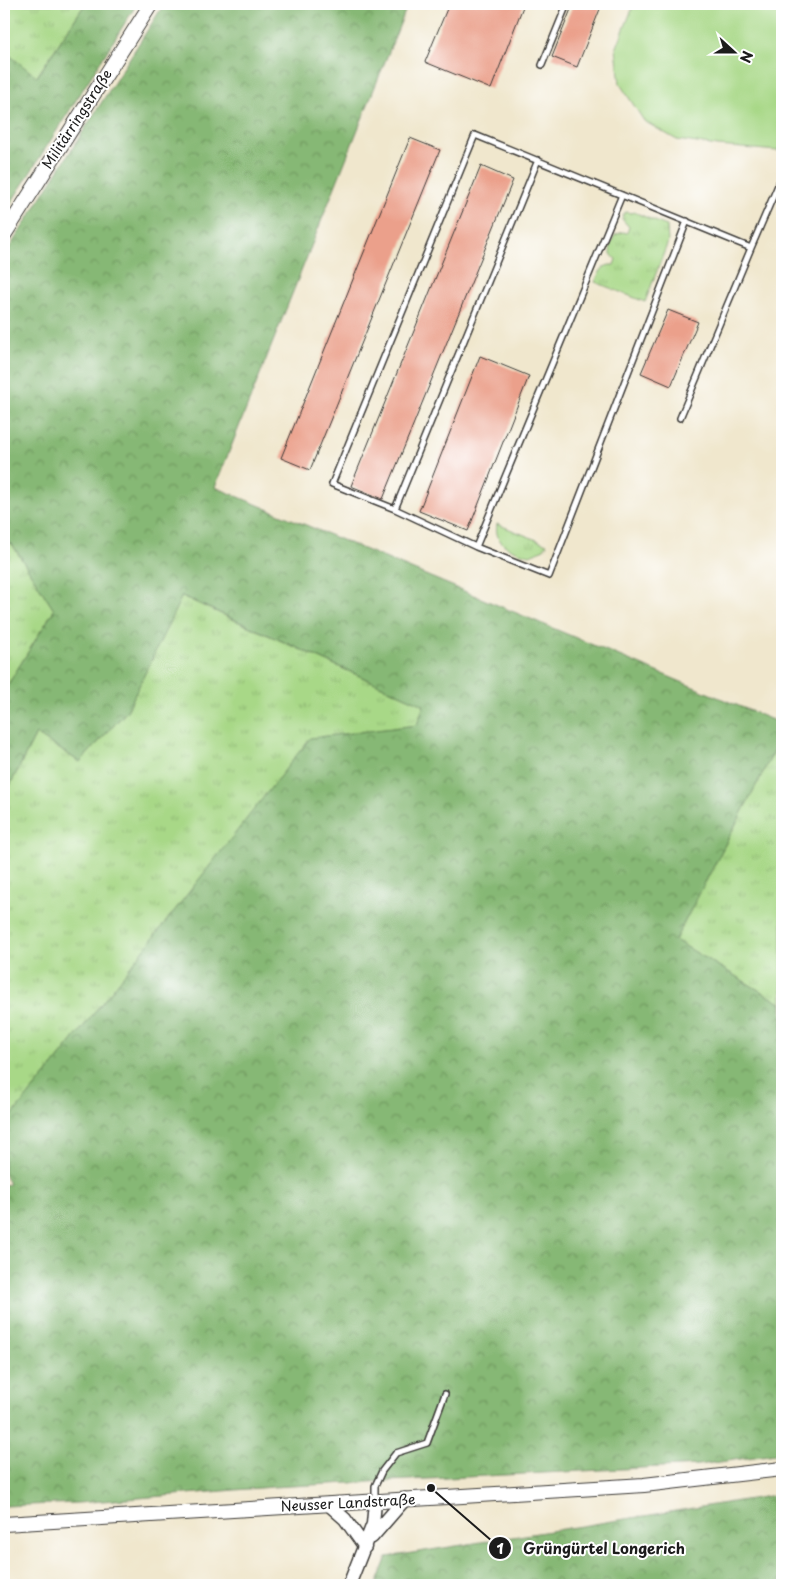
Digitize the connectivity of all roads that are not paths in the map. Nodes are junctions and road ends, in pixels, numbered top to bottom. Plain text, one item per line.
1 (151, 4) edge
2 (567, 4) edge
3 (542, 65) dead end
4 (538, 160) junction
5 (782, 176) edge
6 (622, 195) junction
7 (687, 221) junction
8 (4, 235) edge
9 (752, 248) junction
10 (680, 418) dead end
11 (396, 509) junction
12 (476, 548) junction
13 (445, 1394) dead end
14 (782, 1469) edge
15 (405, 1499) junction
16 (375, 1502) junction
17 (328, 1504) junction
18 (4, 1524) edge
19 (365, 1547) junction
20 (349, 1585) edge

1 - 8 main road, Militärringstraße
2 - 3 lane
4 - 6 lane
4 - 11 lane
4 - 11 lane
5 - 9 lane
6 - 7 lane
6 - 12 lane
7 - 9 lane
7 - 12 lane
9 - 10 lane
11 - 12 lane
13 - 16 lane
14 - 15 main road, Neusser Landstraße
15 - 16 main road, Neusser Landstraße
15 - 19 street
16 - 17 main road, Neusser Landstraße
16 - 19 street
17 - 18 main road, Neusser Landstraße
17 - 19 street
19 - 20 street

